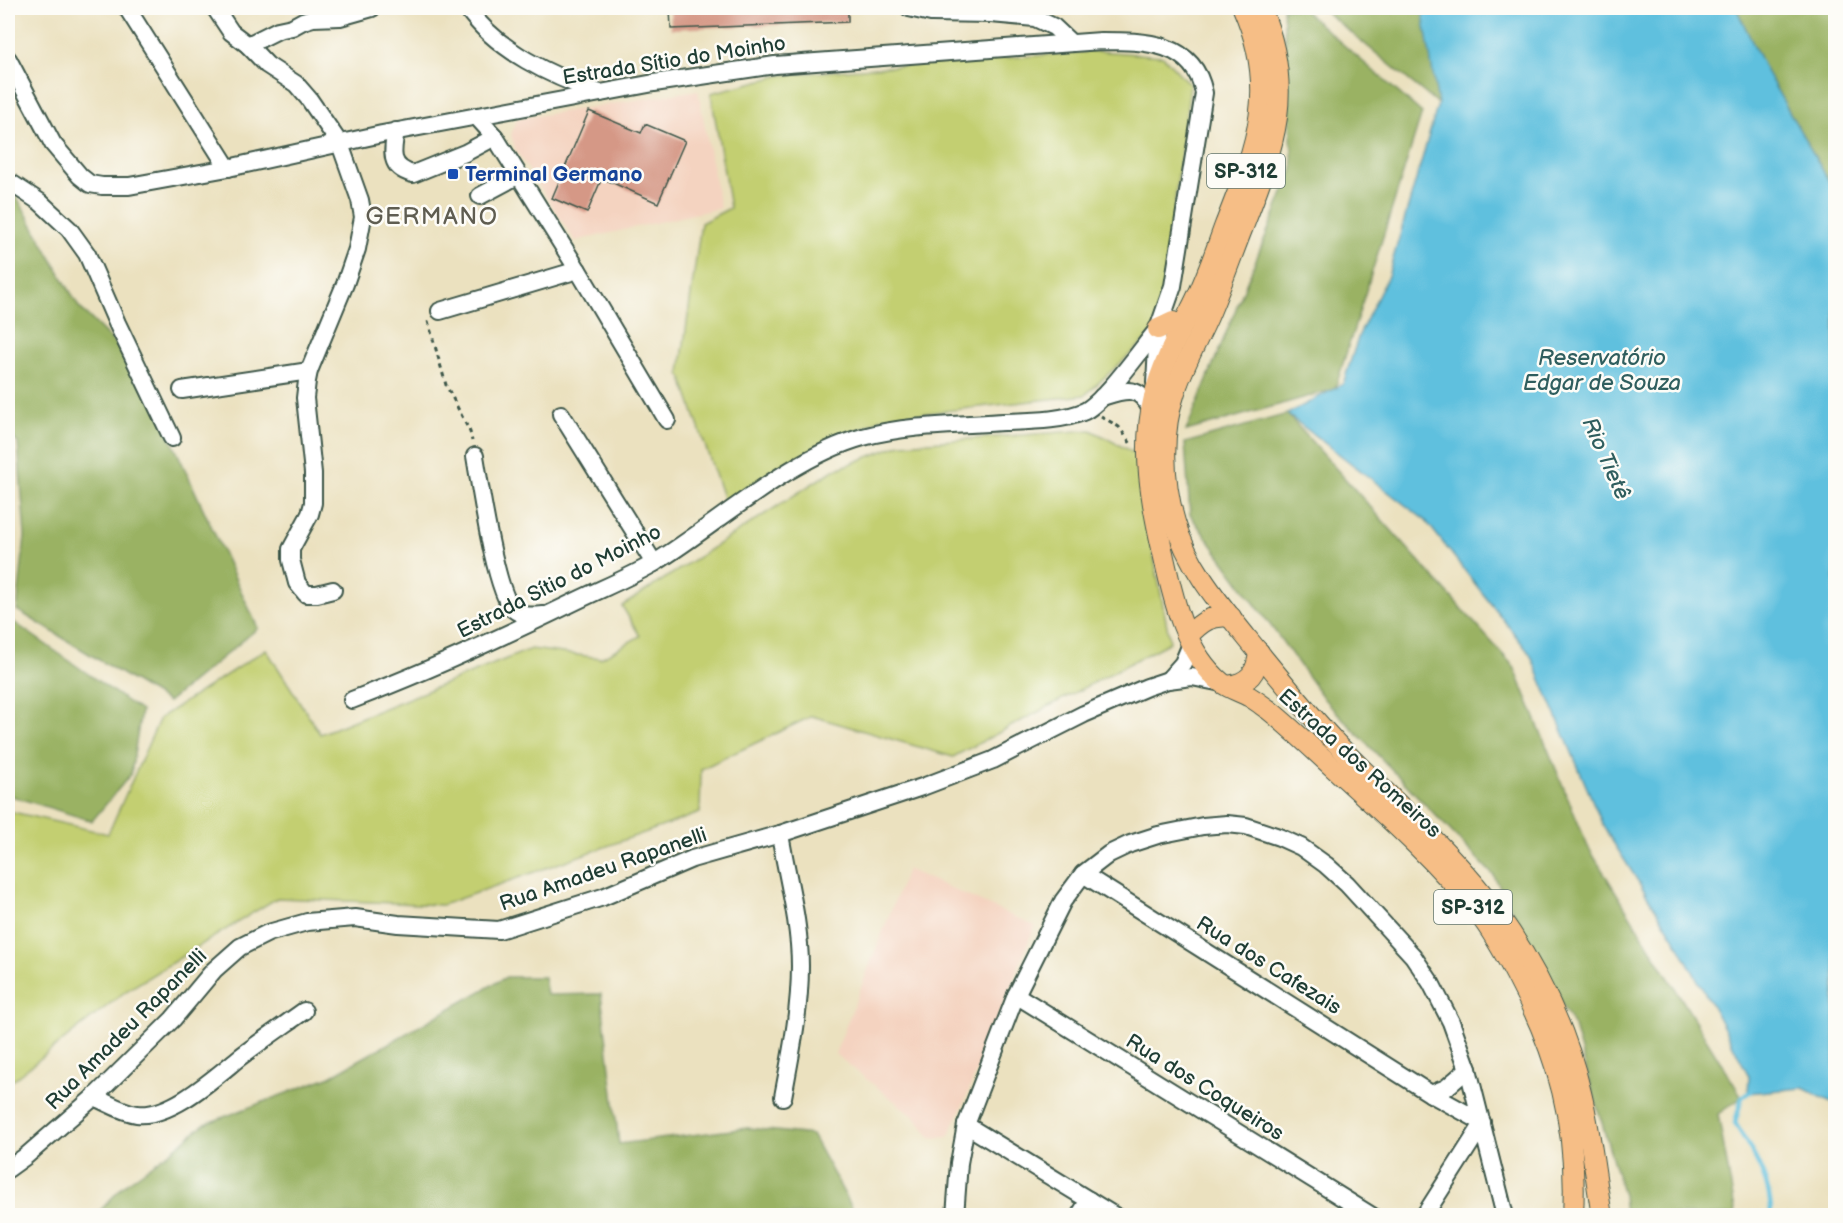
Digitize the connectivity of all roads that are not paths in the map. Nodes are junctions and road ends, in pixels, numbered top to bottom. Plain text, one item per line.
1 (127, 8) edge
2 (215, 8) edge
3 (372, 8) edge
4 (467, 8) edge
5 (909, 8) edge
6 (1243, 8) edge
7 (1261, 8) edge
8 (1071, 43) junction
9 (248, 45) junction
10 (8, 58) edge
11 (601, 93) junction
12 (476, 116) junction
13 (396, 131) junction
14 (495, 137) junction
15 (340, 144) junction
16 (228, 168) junction
17 (519, 175) junction
18 (8, 181) edge
19 (480, 196) dead end
20 (578, 270) junction
21 (1173, 285) junction
22 (440, 311) road end
23 (1181, 327) junction
24 (1158, 329) junction
25 (309, 371) junction
26 (1179, 381) junction
27 (182, 390) dead end
28 (1102, 397) junction
29 (1153, 402) junction
30 (561, 414) dead end
31 (667, 420) dead end
32 (172, 438) dead end
33 (475, 456) road end
34 (654, 562) junction
35 (333, 590) dead end
36 (548, 615) junction
37 (1231, 617) junction
38 (1189, 640) junction
39 (1259, 652) junction
40 (1168, 680) junction
41 (1225, 684) junction
42 (352, 700) dead end
43 (780, 834) junction
44 (1083, 874) junction
45 (1016, 995) junction
46 (304, 1011) dead end
47 (1468, 1069) junction
48 (1431, 1094) junction
49 (94, 1097) junction
50 (783, 1097) dead end
51 (1482, 1123) junction
52 (966, 1125) junction
53 (8, 1169) edge
54 (1089, 1200) junction
55 (955, 1215) edge
56 (1079, 1215) edge
57 (1115, 1215) edge
58 (1372, 1215) edge
59 (1424, 1215) edge
60 (1505, 1215) edge
61 (1574, 1215) edge
62 (1602, 1215) edge

1 - 16 street
2 - 9 street
3 - 9 street
4 - 11 street
5 - 8 street
6 - 23 main road, Estrada dos Romeiros / SP-312
7 - 26 main road, Estrada dos Romeiros / SP-312
8 - 11 street, Estrada Sítio do Moinho
8 - 21 street, Estrada Sítio do Moinho
9 - 15 street
10 - 16 street, Estrada Sítio do Moinho
11 - 12 street, Estrada Sítio do Moinho
12 - 13 street, Estrada Sítio do Moinho
12 - 14 street
13 - 14 street
13 - 15 street, Estrada Sítio do Moinho
14 - 17 street
15 - 16 street, Estrada Sítio do Moinho
15 - 25 street
17 - 19 street
17 - 20 street
18 - 32 street
20 - 22 street
20 - 31 street
21 - 23 street
21 - 24 street
23 - 24 main road
23 - 26 main road
23 - 29 main road, Estrada dos Romeiros / SP-312
24 - 28 street
24 - 29 street
25 - 27 street
25 - 35 street
26 - 37 main road, Estrada dos Romeiros / SP-312
28 - 29 street
28 - 34 street, Estrada Sítio do Moinho
29 - 38 main road, Estrada dos Romeiros / SP-312
30 - 34 street
33 - 36 street
34 - 36 street, Estrada Sítio do Moinho
36 - 42 street, Estrada Sítio do Moinho
37 - 38 main road
37 - 39 main road, Estrada dos Romeiros / SP-312
38 - 40 street
38 - 41 main road, Estrada dos Romeiros / SP-312
39 - 41 main road
39 - 62 main road, Estrada dos Romeiros / SP-312
40 - 41 street
40 - 43 street, Rua Amadeu Rapanelli
41 - 61 main road, Estrada dos Romeiros / SP-312
43 - 49 street, Rua Amadeu Rapanelli
43 - 50 street
44 - 45 street
44 - 47 street
44 - 48 street, Rua dos Cafezais
45 - 52 street
45 - 58 street, Rua dos Coqueiros
46 - 49 street
47 - 48 street
47 - 51 street
48 - 51 street, Rua dos Cafezais
49 - 53 street, Rua Amadeu Rapanelli
51 - 59 street
51 - 60 street
52 - 54 street
52 - 55 street
54 - 56 street
54 - 57 street

